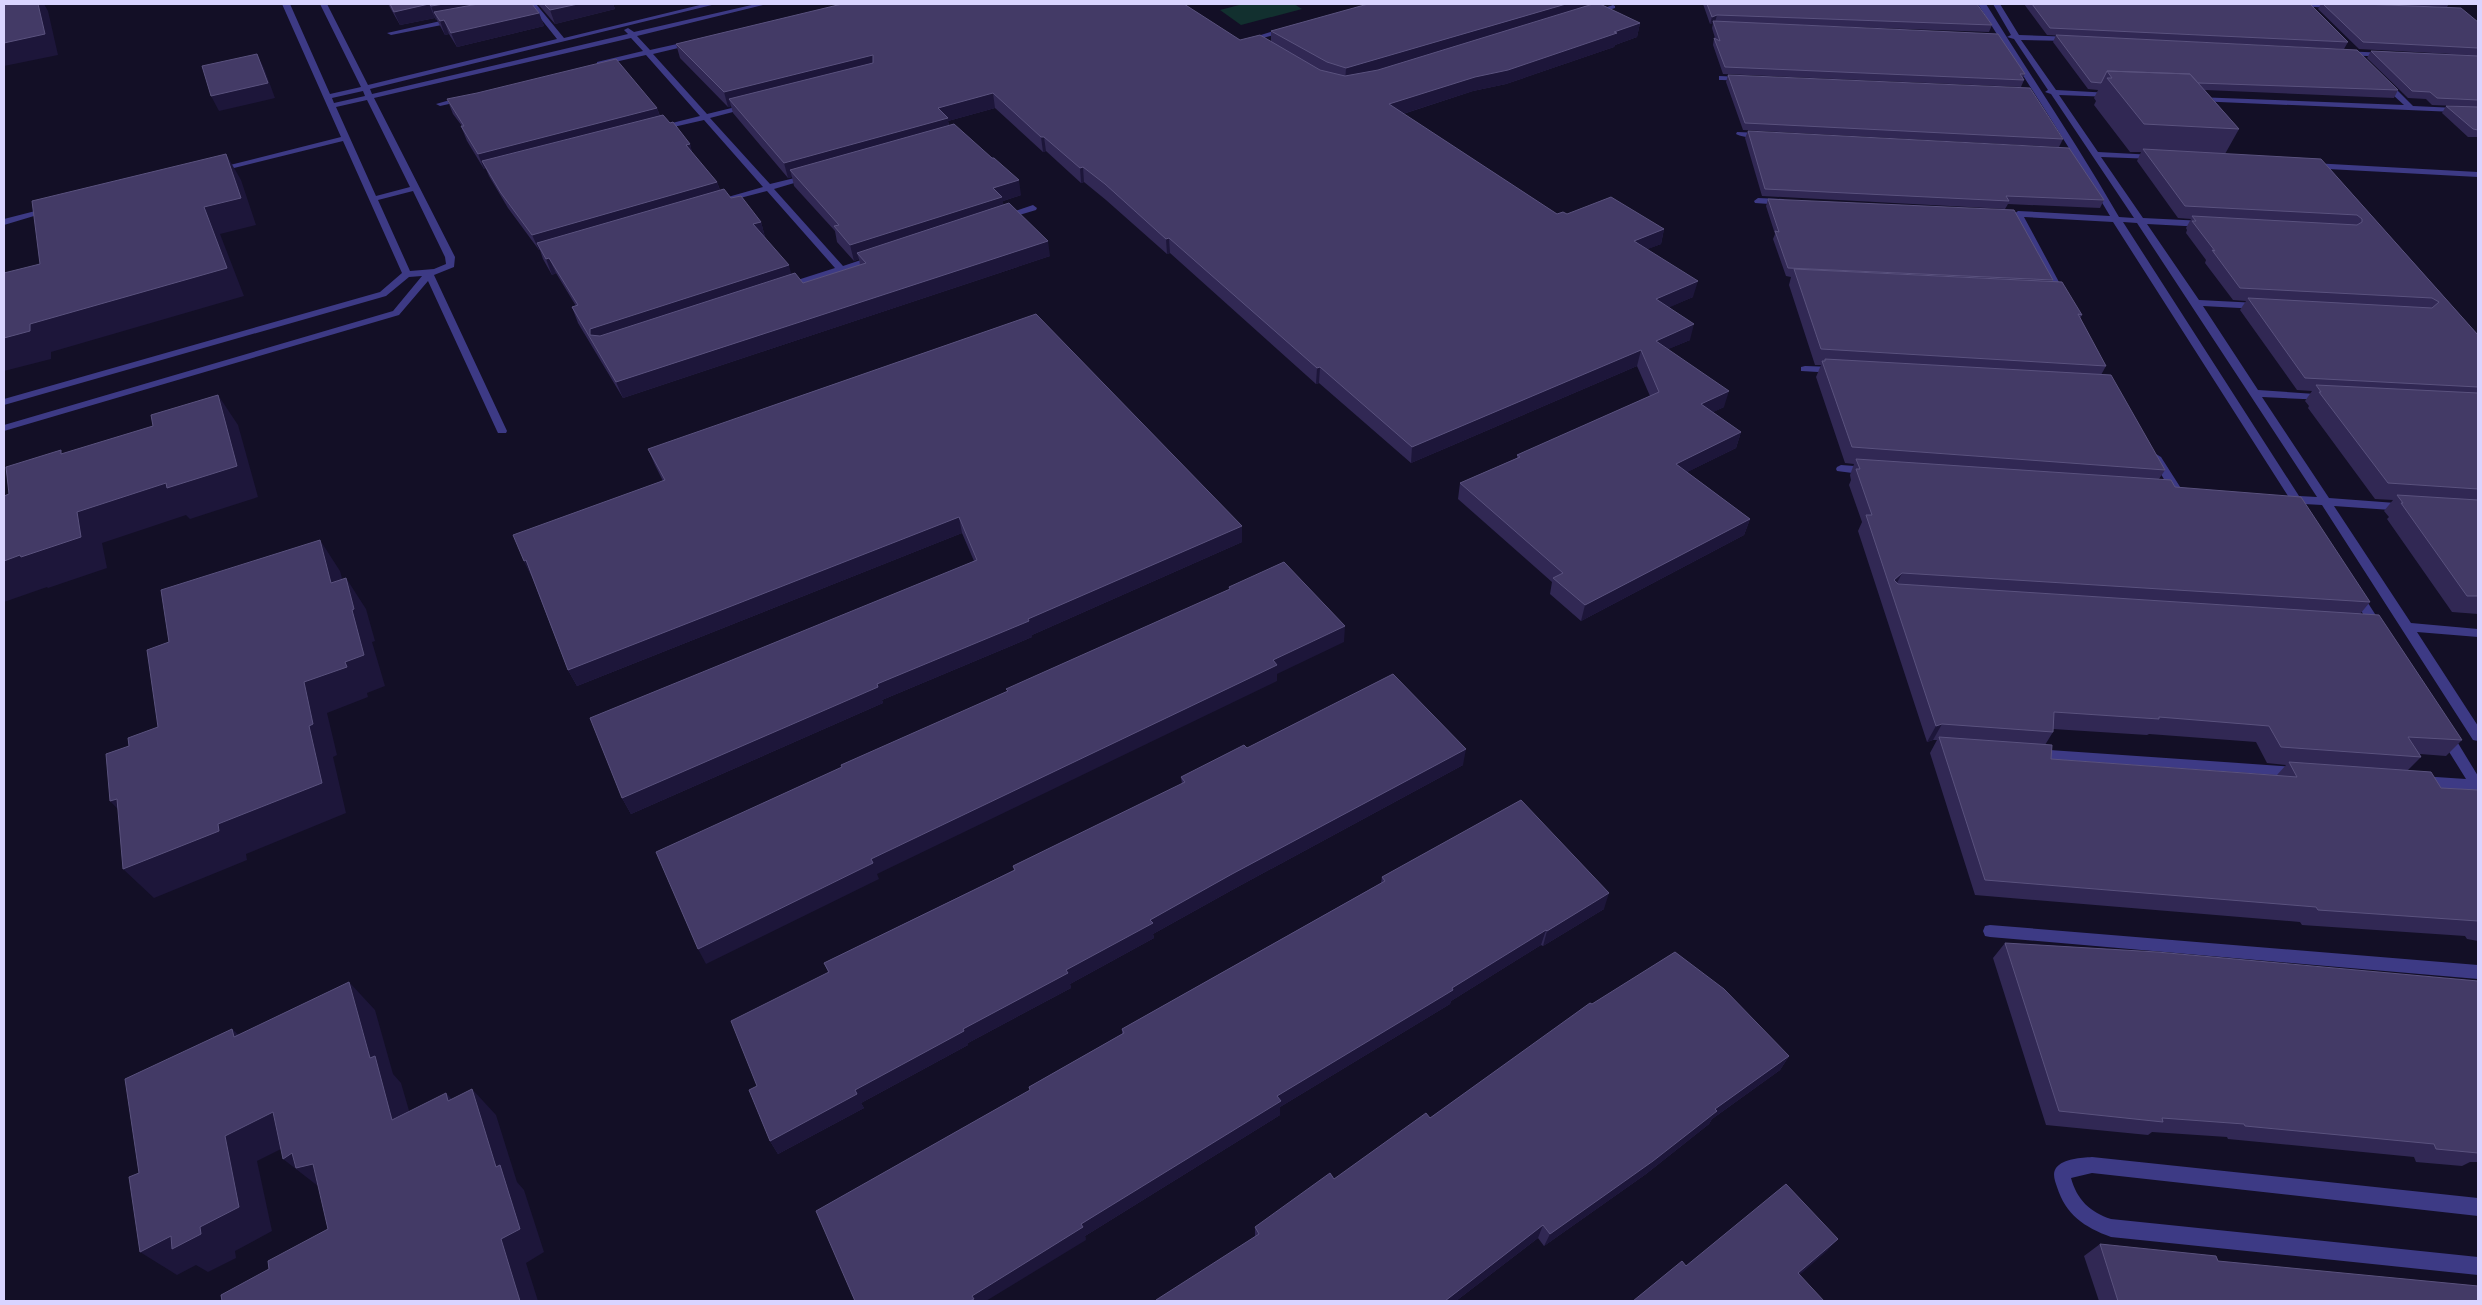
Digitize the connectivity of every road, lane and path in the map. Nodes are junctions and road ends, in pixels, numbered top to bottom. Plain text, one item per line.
1 (286, 4) edge
2 (324, 4) edge
3 (532, 4) edge
4 (712, 4) edge
5 (764, 4) edge
6 (1982, 4) edge
7 (1997, 4) edge
8 (2290, 4) edge
9 (2307, 4) edge
10 (523, 6) edge
11 (2345, 6) edge
12 (1613, 7) dead end
13 (2314, 11) edge
14 (1586, 15) edge
15 (466, 18) edge
16 (623, 25) junction
17 (1290, 28) edge
18 (391, 33) dead end
19 (632, 35) junction
20 (1995, 36) junction
21 (2016, 37) junction
22 (562, 40) junction
23 (698, 40) edge
24 (2076, 40) edge
25 (1261, 44) edge
26 (2347, 46) edge
27 (648, 52) junction
28 (2334, 52) edge
29 (2354, 53) junction
30 (2392, 55) edge
31 (595, 66) edge
32 (2367, 66) edge
33 (1722, 78) dead end
34 (2380, 78) edge
35 (1751, 79) edge
36 (366, 88) junction
37 (2031, 92) junction
38 (2054, 92) junction
39 (2123, 95) edge
40 (328, 97) junction
41 (371, 97) junction
42 (469, 97) edge
43 (2182, 98) edge
44 (761, 102) edge
45 (440, 104) dead end
46 (332, 106) junction
47 (2412, 108) junction
48 (2478, 111) edge
49 (707, 117) junction
50 (645, 132) edge
51 (1740, 134) dead end
52 (1770, 135) edge
53 (346, 138) junction
54 (2097, 154) junction
55 (2166, 158) edge
56 (2302, 165) edge
57 (213, 170) edge
58 (819, 173) edge
59 (2478, 175) edge
60 (416, 188) junction
61 (767, 188) junction
62 (374, 199) junction
63 (1758, 201) dead end
64 (717, 203) edge
65 (1797, 203) edge
66 (61, 208) edge
67 (1033, 208) dead end
68 (996, 219) edge
69 (2116, 219) junction
70 (2142, 220) junction
71 (4, 222) edge
72 (2211, 224) edge
73 (884, 255) edge
74 (841, 269) junction
75 (407, 274) junction
76 (429, 274) junction
77 (778, 290) edge
78 (2058, 296) edge
79 (2196, 303) junction
80 (2265, 306) edge
81 (1805, 369) dead end
82 (1844, 371) edge
83 (2254, 392) junction
84 (2342, 398) edge
85 (4, 402) edge
86 (4, 428) edge
87 (502, 431) dead end
88 (2148, 444) edge
89 (1841, 469) dead end
90 (1880, 472) edge
91 (2178, 493) edge
92 (2276, 499) edge
93 (2295, 500) junction
94 (2324, 502) junction
95 (2420, 508) edge
96 (2311, 523) edge
97 (2351, 586) edge
98 (2357, 624) edge
99 (2406, 627) junction
100 (2478, 633) edge
101 (2440, 726) edge
102 (2478, 736) edge
103 (2022, 753) edge
104 (2309, 773) edge
105 (2408, 780) edge
106 (2478, 786) edge
107 (1990, 931) dead end
108 (2478, 972) edge
109 (2478, 1207) edge
110 (2478, 1266) edge

1 - 40 street
2 - 36 street
3 - 10 street
3 - 22 street
4 - 16 street
5 - 19 street
6 - 20 street
7 - 21 street
8 - 9 street
9 - 11 street
9 - 13 street
12 - 14 street
15 - 18 street
16 - 19 street
16 - 22 street
17 - 25 street
19 - 27 street
19 - 41 street
20 - 21 street
20 - 37 street
21 - 24 street
21 - 38 street
22 - 36 street
23 - 27 street
26 - 29 street
27 - 31 street
27 - 49 street
28 - 29 street
29 - 30 street
29 - 32 street
33 - 35 street
34 - 47 street
36 - 40 street
36 - 41 street
37 - 38 street
37 - 69 street
38 - 39 street
38 - 54 street
40 - 46 street
41 - 46 street
41 - 60 street
42 - 45 street
43 - 47 street
44 - 49 street
46 - 53 street
47 - 48 street
49 - 50 street
49 - 61 street
51 - 52 street
53 - 57 street
53 - 62 street
54 - 55 street
54 - 70 street
56 - 59 street
58 - 61 street
60 - 62 street
60 - 76 street
61 - 64 street
61 - 74 street
62 - 75 street
63 - 65 street
66 - 71 street
67 - 68 street
69 - 70 street
69 - 78 street
69 - 93 street
70 - 72 street
70 - 79 street
73 - 74 street
74 - 77 street
75 - 76 street
75 - 85 street
76 - 86 street
76 - 87 street
79 - 80 street
79 - 83 street
81 - 82 street
83 - 84 street
83 - 94 street
88 - 91 street
89 - 90 street
92 - 93 street
93 - 94 street
93 - 96 street
94 - 95 street
94 - 99 street
97 - 98 street
99 - 100 street
99 - 102 street
101 - 106 street
103 - 104 street
105 - 106 street
107 - 108 street
109 - 110 street

